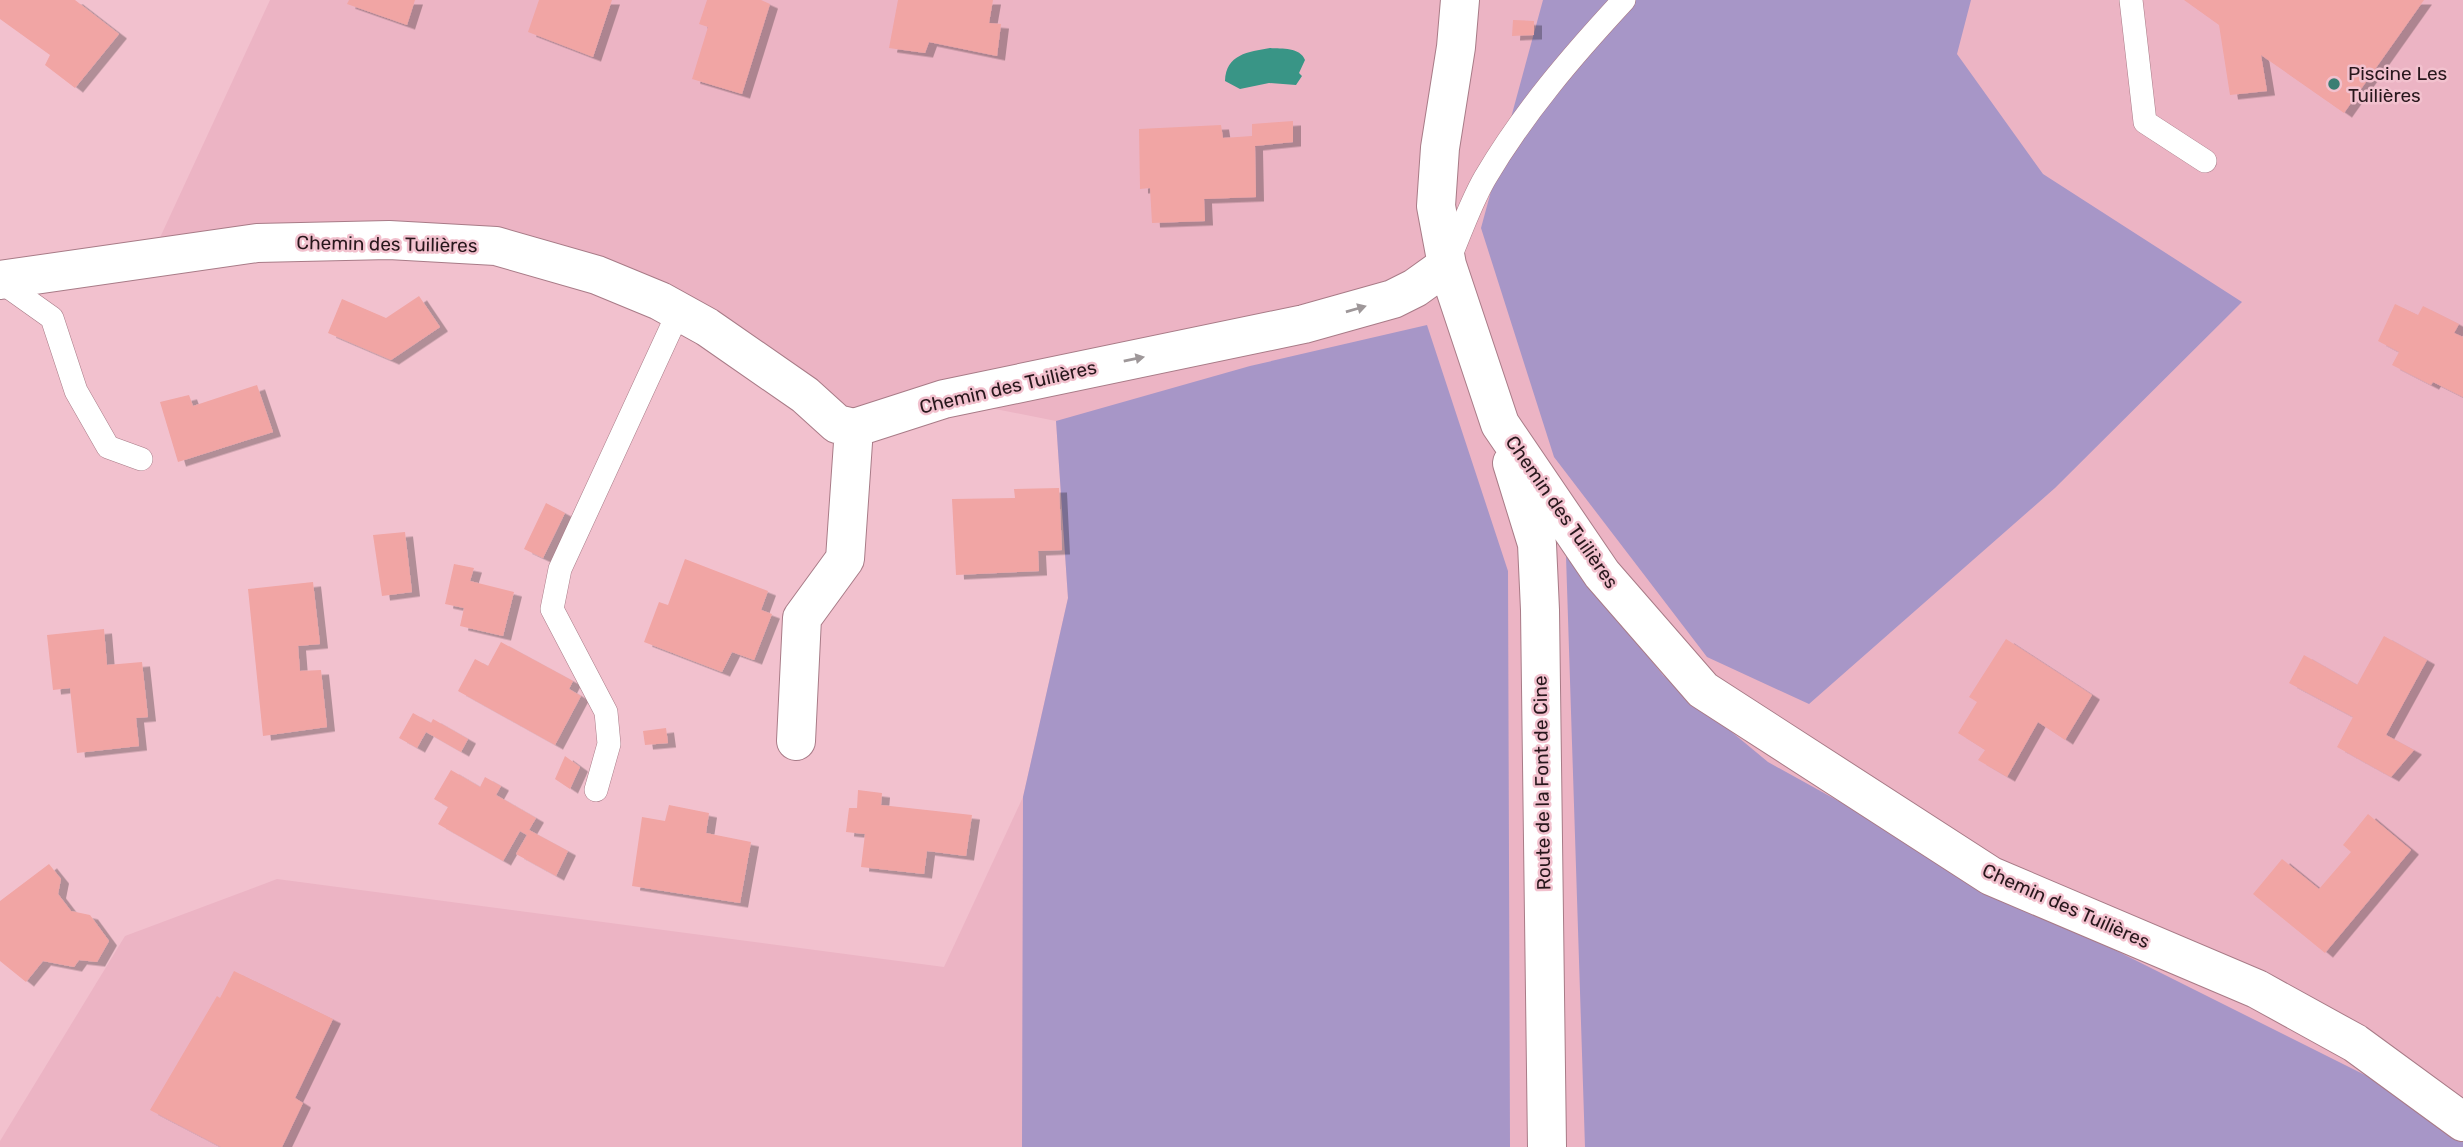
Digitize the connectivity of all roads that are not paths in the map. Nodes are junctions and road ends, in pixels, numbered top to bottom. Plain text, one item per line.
1 (1460, 0) edge
2 (1624, 0) edge
3 (2131, 0) edge
4 (2205, 161) dead end
5 (1447, 265) junction
6 (0, 281) edge
7 (679, 311) junction
8 (1500, 424) junction
9 (854, 428) junction
10 (141, 459) dead end
11 (796, 741) dead end
12 (596, 790) dead end
13 (2463, 1122) edge
14 (1547, 1147) edge

1 - 5 street
2 - 5 lane
3 - 4 lane
5 - 8 street, Chemin des Tuilières
9 -> 5 street, Chemin des Tuilières
6 - 7 street, Chemin des Tuilières
6 - 10 lane
7 - 9 street, Chemin des Tuilières
7 - 12 lane
8 - 13 street, Chemin des Tuilières
8 - 14 street, Route de la Font de Cine
9 - 11 street

